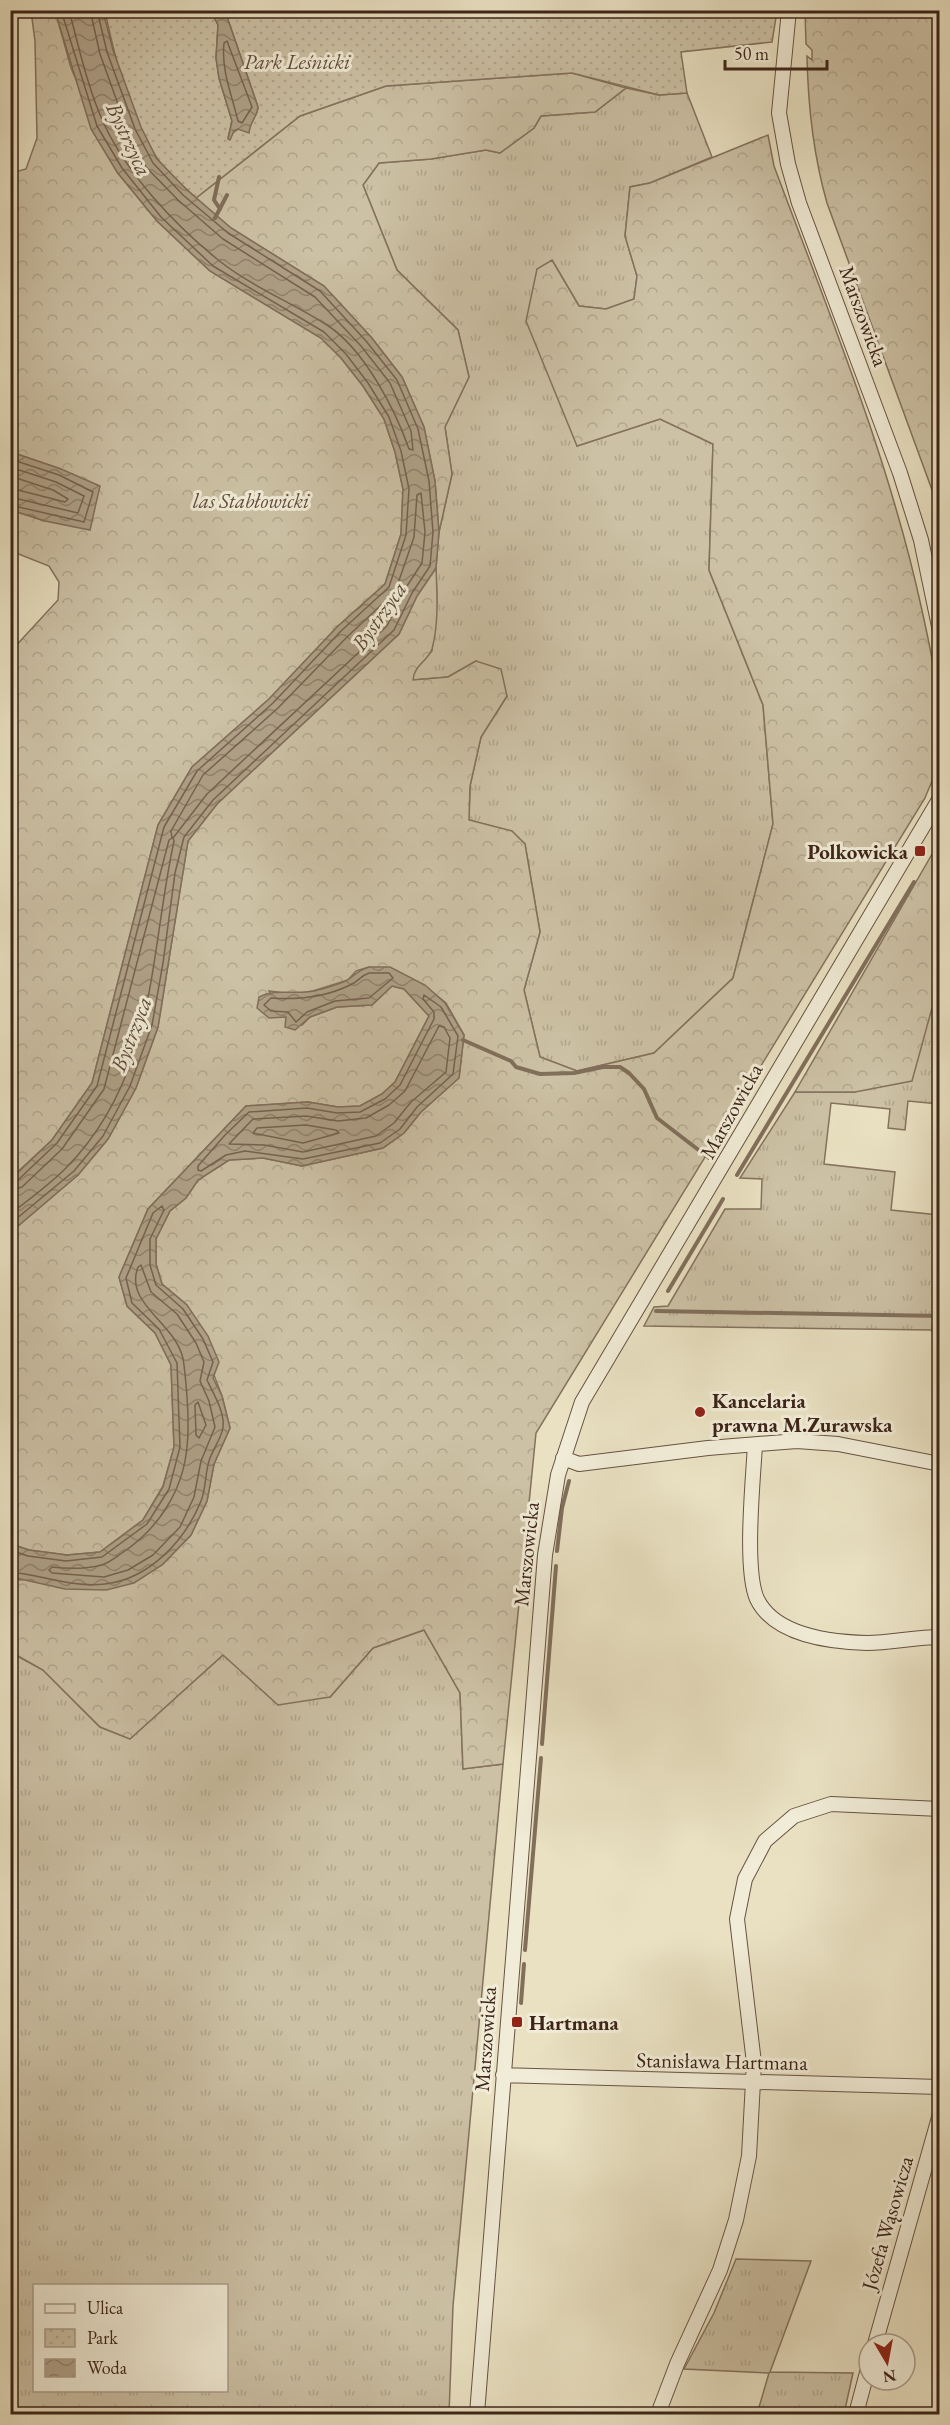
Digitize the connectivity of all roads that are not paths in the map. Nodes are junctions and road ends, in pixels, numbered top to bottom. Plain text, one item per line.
1 (789, 10) edge
2 (939, 631) edge
3 (939, 798) edge
4 (754, 1445) junction
5 (562, 1458) junction
6 (939, 1464) edge
7 (939, 1636) edge
8 (939, 1809) edge
9 (503, 2075) junction
10 (753, 2083) junction
11 (939, 2087) edge
12 (939, 2114) edge
13 (932, 2167) edge
14 (879, 2332) edge
15 (862, 2392) edge
16 (477, 2415) edge
17 (658, 2415) edge
18 (856, 2415) edge

1 - 2 street, Marszowicka
3 - 5 street, Marszowicka
4 - 5 street
4 - 6 street
4 - 7 street
5 - 9 street, Marszowicka
8 - 10 street
9 - 10 street, Stanisława Hartmana
9 - 16 street, Marszowicka
10 - 11 street, Stanisława Hartmana
10 - 17 street
12 - 13 street, Józefa Wąsowicza
13 - 14 street, Józefa Wąsowicza
15 - 18 street

